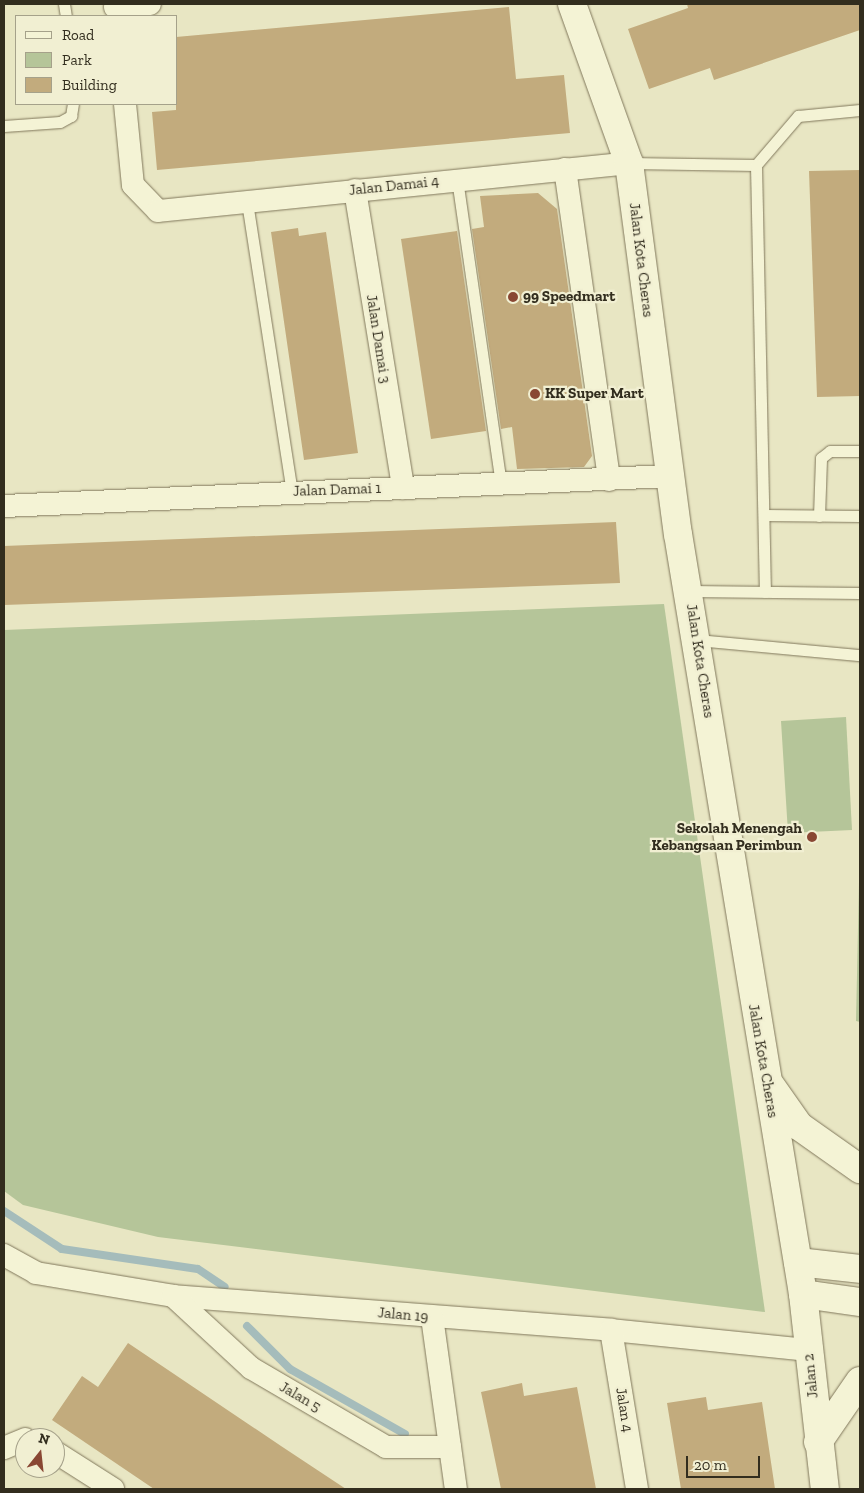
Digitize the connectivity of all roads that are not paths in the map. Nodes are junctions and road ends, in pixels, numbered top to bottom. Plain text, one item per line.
1 (150, 4) edge
2 (572, 4) edge
3 (115, 9) edge
4 (74, 105) edge
5 (125, 105) edge
6 (860, 110) edge
7 (4, 126) edge
8 (629, 163) junction
9 (756, 165) junction
10 (565, 169) junction
11 (457, 179) junction
12 (355, 190) junction
13 (247, 202) junction
14 (860, 451) edge
15 (669, 476) junction
16 (609, 480) junction
17 (501, 484) junction
18 (403, 488) junction
19 (292, 492) junction
20 (4, 506) edge
21 (766, 515) junction
22 (819, 516) junction
23 (860, 516) edge
24 (690, 591) junction
25 (765, 592) junction
26 (860, 593) edge
27 (697, 640) junction
28 (860, 655) edge
29 (767, 1081) junction
30 (860, 1169) edge
31 (4, 1255) edge
32 (798, 1262) junction
33 (860, 1270) edge
34 (804, 1294) junction
35 (174, 1296) junction
36 (860, 1302) edge
37 (432, 1317) junction
38 (612, 1330) junction
39 (808, 1350) junction
40 (860, 1381) edge
41 (818, 1442) junction
42 (450, 1448) junction
43 (65, 1458) edge
44 (113, 1489) edge
45 (456, 1489) edge
46 (637, 1489) edge
47 (825, 1489) edge

1 - 3 street
2 - 8 street, Jalan Kota Cheras
4 - 7 lane
5 - 13 street, Jalan Damai 4
6 - 9 lane
8 - 9 lane
8 - 10 street, Jalan Damai 4
8 - 15 street, Jalan Kota Cheras
9 - 21 lane
10 - 11 street, Jalan Damai 4
10 - 16 street
11 - 12 street, Jalan Damai 4
11 - 17 lane
12 - 13 street, Jalan Damai 4
12 - 18 street, Jalan Damai 3
13 - 19 lane
14 - 22 lane
15 - 16 street, Jalan Damai 1
15 - 24 street, Jalan Kota Cheras
16 - 17 street, Jalan Damai 1
17 - 18 street, Jalan Damai 1
18 - 19 street, Jalan Damai 1
19 - 20 street, Jalan Damai 1
21 - 22 lane
21 - 25 lane
22 - 23 lane
24 - 25 lane
24 - 27 street, Jalan Kota Cheras
25 - 26 lane
27 - 28 lane
27 - 29 street, Jalan Kota Cheras
29 - 30 street
29 - 32 street, Jalan Kota Cheras
31 - 35 street, Jalan 19
32 - 33 street
32 - 34 street, Jalan 2
34 - 36 street
34 - 39 street, Jalan 2
35 - 37 street, Jalan 19
35 - 42 street, Jalan 5
37 - 38 street, Jalan 19
37 - 42 street
38 - 39 street, Jalan 19
38 - 46 street, Jalan 4
39 - 41 street, Jalan 2
40 - 41 street
41 - 47 street, Jalan 2
42 - 45 street
43 - 44 street

